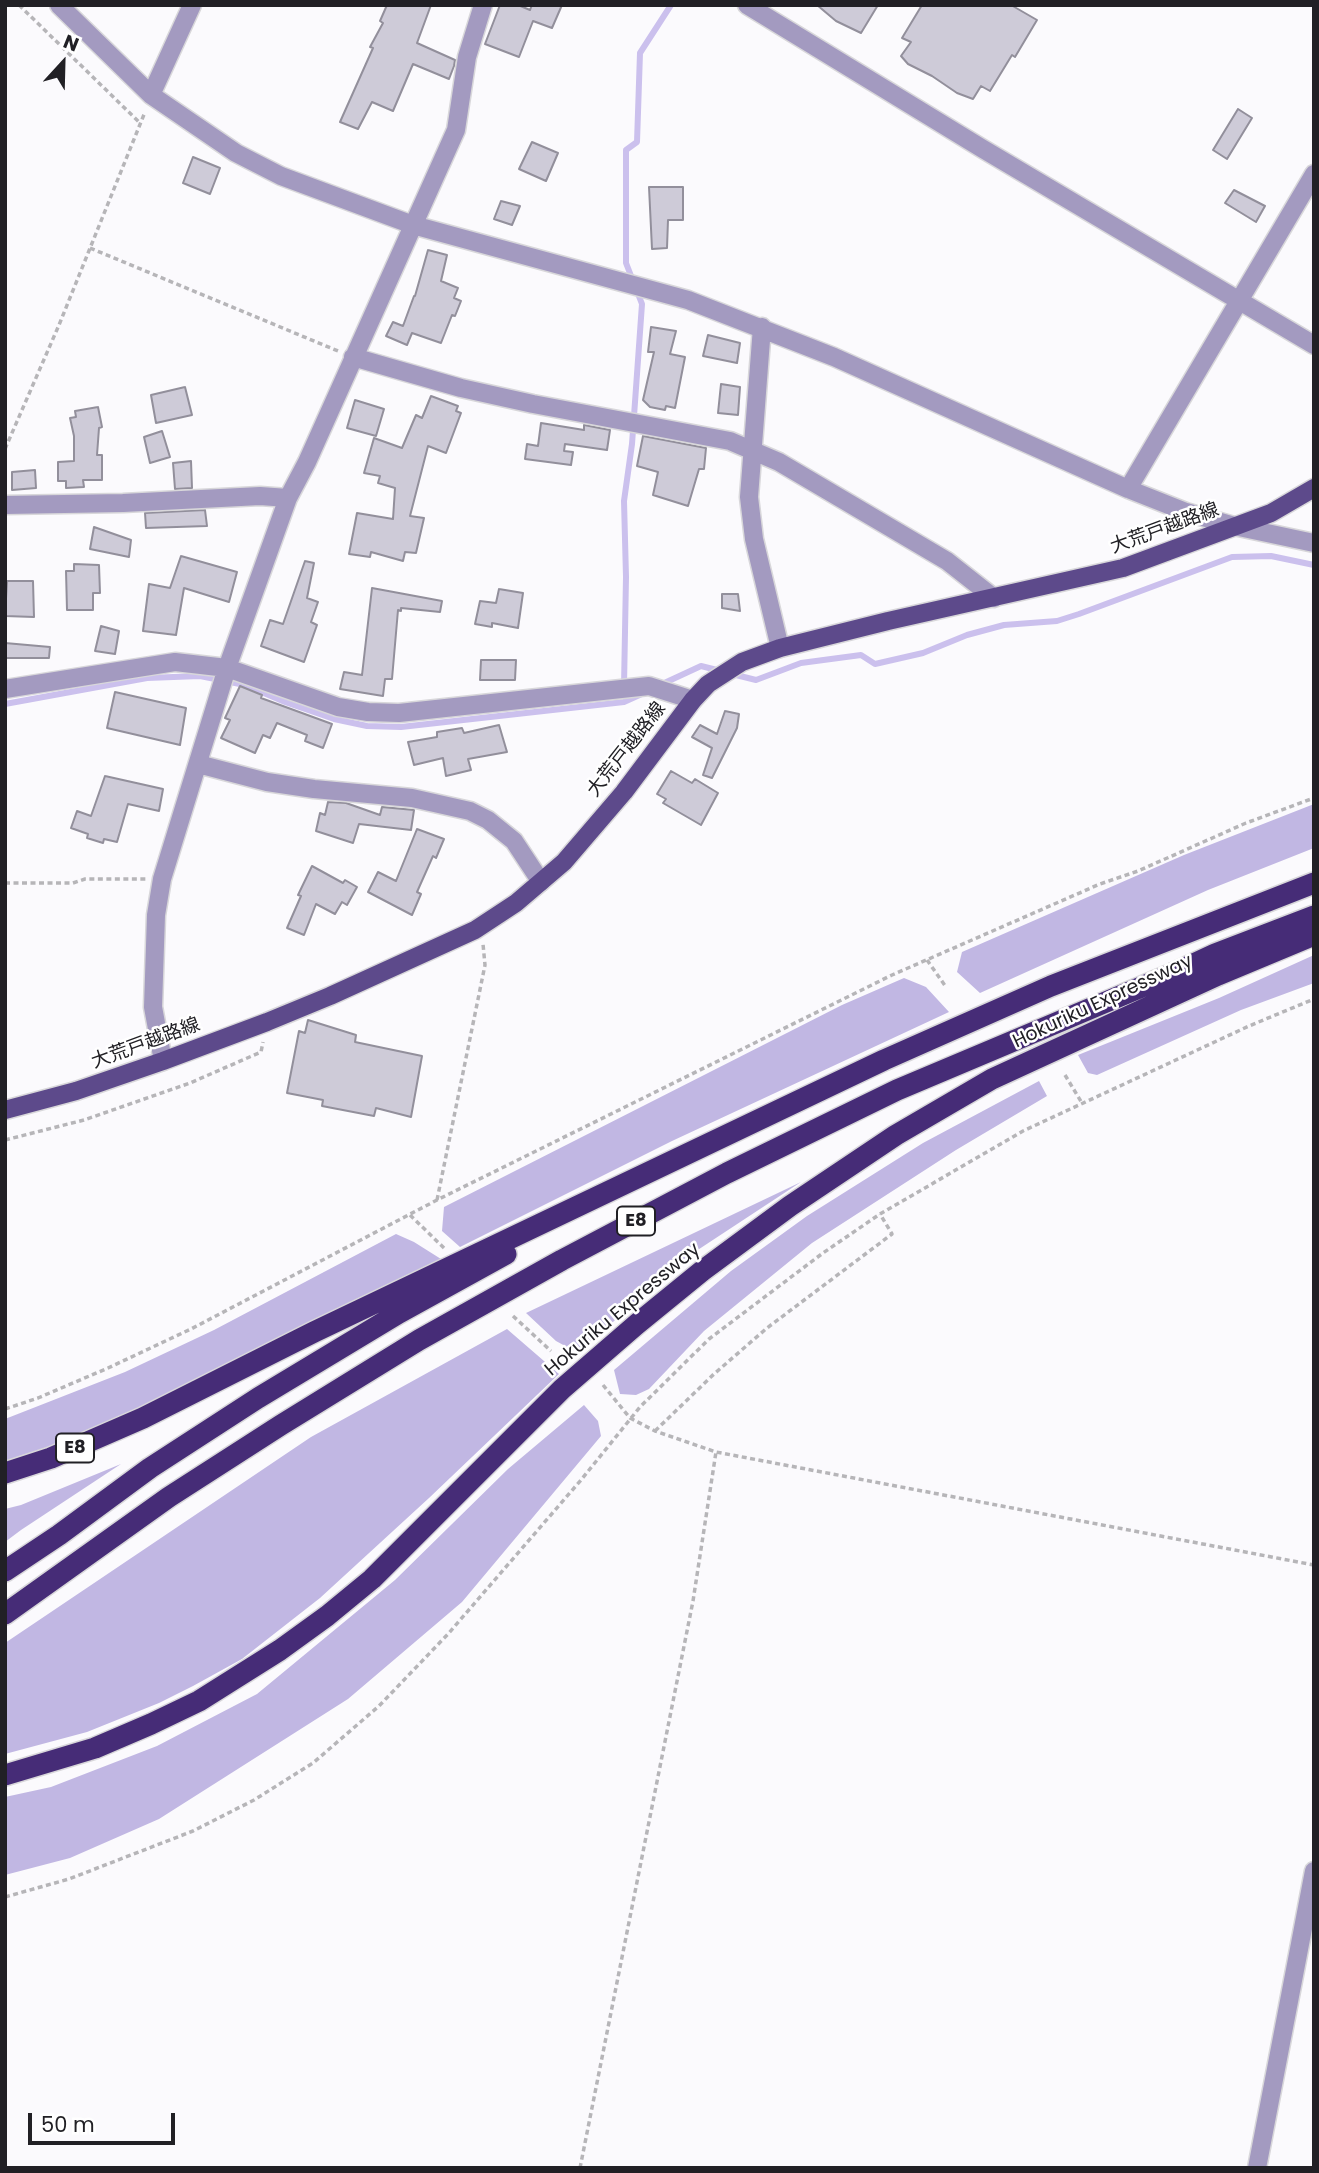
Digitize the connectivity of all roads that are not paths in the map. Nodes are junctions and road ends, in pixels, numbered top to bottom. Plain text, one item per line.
1 (59, 5) edge
2 (192, 5) edge
3 (483, 5) edge
4 (747, 5) edge
5 (151, 95) junction
6 (1314, 174) edge
7 (413, 225) junction
8 (1238, 300) junction
9 (762, 327) junction
10 (1314, 345) edge
11 (353, 357) junction
12 (751, 452) junction
13 (1314, 488) edge
14 (1128, 489) junction
15 (288, 498) junction
16 (5, 505) edge
17 (1234, 526) junction
18 (1314, 543) edge
19 (994, 598) junction
20 (780, 648) junction
21 (227, 668) junction
22 (5, 689) edge
23 (693, 701) junction
24 (198, 764) junction
25 (541, 882) junction
26 (1314, 883) edge
27 (1314, 916) edge
28 (1314, 935) edge
29 (163, 1061) junction
30 (5, 1110) edge
31 (727, 1136) junction
32 (5, 1473) edge
33 (5, 1571) edge
34 (5, 1614) edge
35 (5, 1775) edge
36 (1314, 1871) edge
37 (1257, 2168) edge

1 - 5 street
2 - 5 street
3 - 7 street
4 - 8 street
5 - 7 street
6 - 8 street
7 - 9 street
7 - 11 street
8 - 10 street
8 - 14 street
9 - 12 street
9 - 14 street
11 - 12 street
11 - 15 street
12 - 19 street
12 - 20 street
13 - 17 main road, 大荒戸越路線
14 - 17 street
15 - 16 street
15 - 21 street
17 - 18 street
17 - 19 main road, 大荒戸越路線
19 - 20 main road, 大荒戸越路線
20 - 23 main road, 大荒戸越路線
21 - 22 street
21 - 23 street
21 - 24 street
23 - 25 main road, 大荒戸越路線
24 - 25 street
24 - 29 street
25 - 29 main road, 大荒戸越路線
26 - 31 highway, Hokuriku Expressway / E8
27 - 34 highway, Hokuriku Expressway / E8
28 - 35 highway, Hokuriku Expressway
29 - 30 main road, 大荒戸越路線
31 - 32 highway, Hokuriku Expressway / E8
31 - 33 highway, Hokuriku Expressway / E8
36 - 37 street

